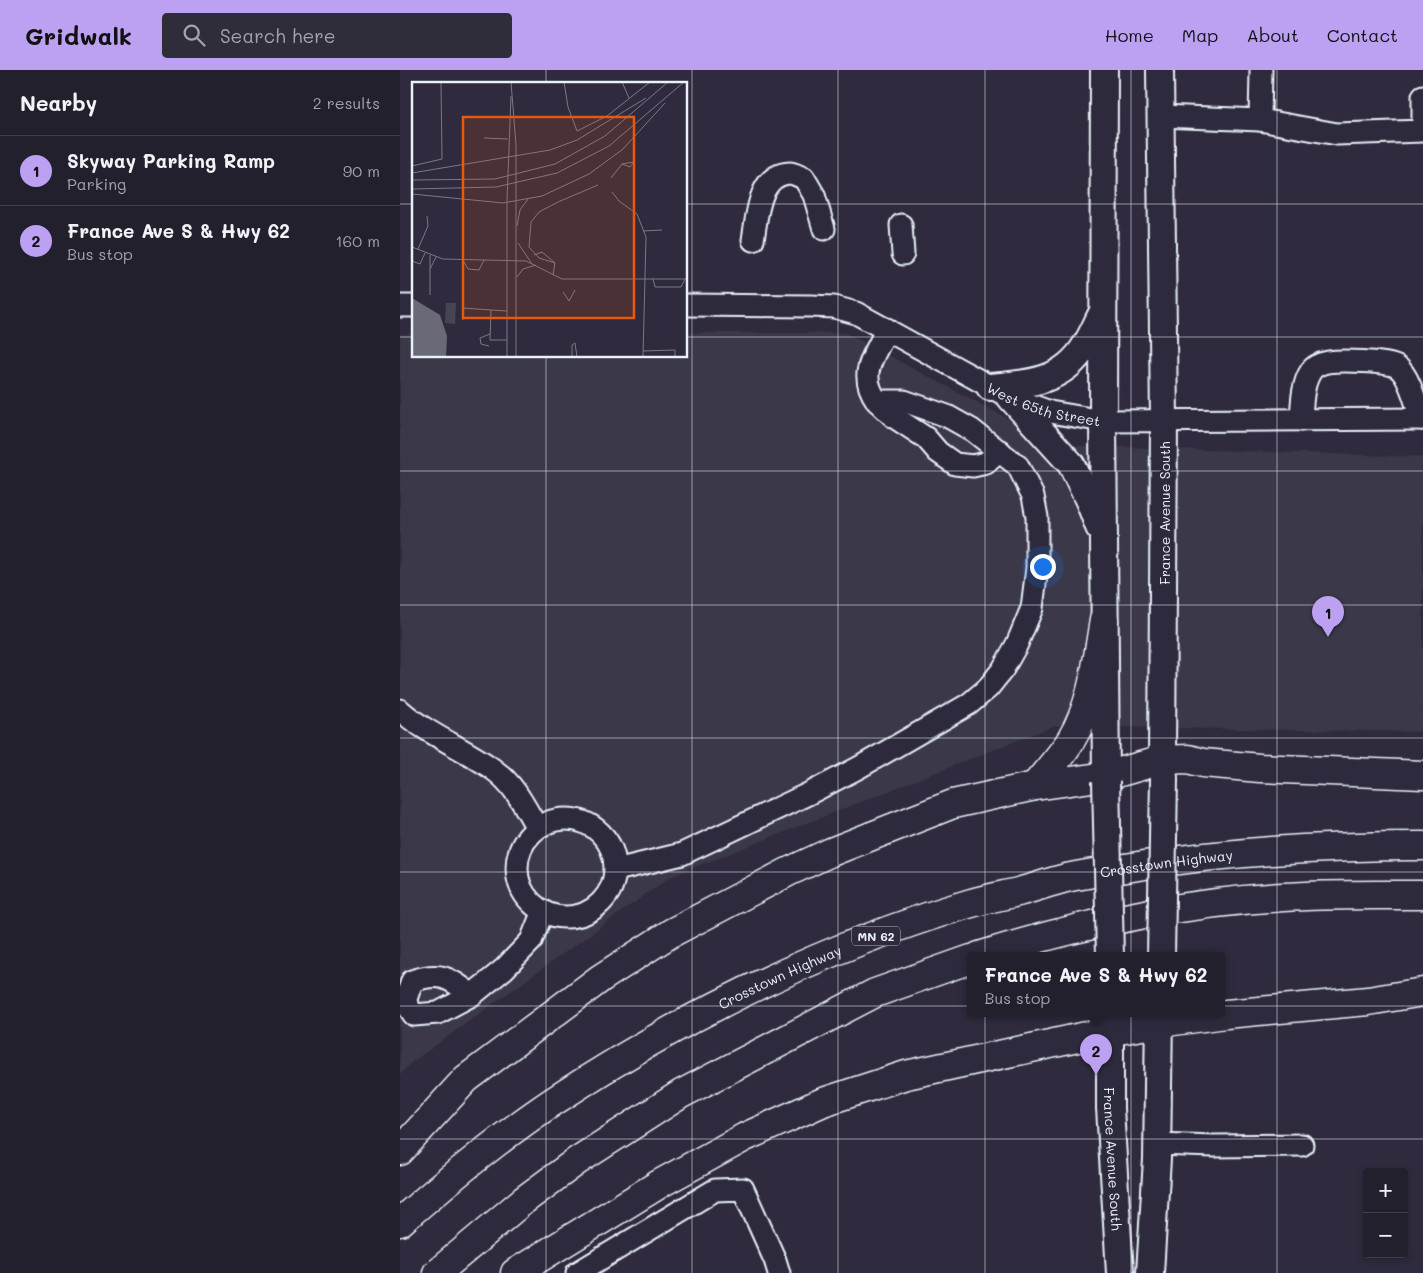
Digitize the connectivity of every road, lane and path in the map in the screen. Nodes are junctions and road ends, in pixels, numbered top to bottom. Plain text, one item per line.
1 (1104, 70) edge
2 (1160, 70) edge
3 (1261, 70) edge
4 (1423, 96) edge
5 (1161, 116) junction
6 (1260, 120) junction
7 (900, 225) dead end
8 (824, 229) dead end
9 (752, 240) dead end
10 (903, 254) dead end
11 (688, 306) edge
12 (1104, 310) junction
13 (887, 329) junction
14 (1001, 392) junction
15 (877, 401) junction
16 (1422, 419) edge
17 (1301, 420) junction
18 (1103, 421) junction
19 (1164, 421) junction
20 (1000, 451) junction
21 (1104, 542) junction
22 (1104, 620) junction
23 (400, 710) edge
24 (1163, 769) junction
25 (1423, 775) edge
26 (1106, 779) junction
27 (1035, 786) junction
28 (537, 828) junction
29 (1423, 846) edge
30 (616, 870) junction
31 (1423, 895) edge
32 (543, 911) junction
33 (993, 952) edge
34 (1110, 952) edge
35 (1160, 952) edge
36 (967, 960) edge
37 (1423, 992) edge
38 (472, 995) dead end
39 (1225, 1014) edge
40 (1176, 1017) edge
41 (1159, 1018) edge
42 (1110, 1022) edge
43 (1157, 1144) junction
44 (1302, 1145) dead end
45 (400, 1151) edge
46 (400, 1222) edge
47 (437, 1273) edge
48 (515, 1273) edge
49 (578, 1273) edge
50 (779, 1273) edge
51 (1120, 1273) edge
52 (1150, 1273) edge

1 - 12 main road
2 - 5 main road, France Avenue South
3 - 6 street
4 - 6 street
5 - 6 street
5 - 19 main road, France Avenue South
7 - 10 street
8 - 9 street
11 - 13 street, West 65th Street
12 - 14 main road
12 - 18 main road
13 - 14 street, West 65th Street
13 - 15 street
14 - 18 street, West 65th Street
14 - 21 main road
15 - 20 street
15 - 20 street
16 - 17 street, West 65th Street
16 - 17 street
17 - 19 street, West 65th Street
18 - 19 street, West 65th Street
18 - 21 main road
19 - 24 main road, France Avenue South
20 - 30 street
21 - 22 main road
22 - 26 main road
22 - 27 highway
23 - 28 street
24 - 25 highway
24 - 26 highway
24 - 35 main road, France Avenue South, bridge
26 - 27 highway
26 - 34 main road, bridge
27 - 45 highway
28 - 30 street
28 - 32 street
29 - 46 highway, Crosstown Highway / MN 62
30 - 32 street
31 - 33 highway
32 - 38 street
36 - 47 highway
37 - 39 highway
40 - 41 highway
41 - 42 highway
41 - 43 main road
42 - 48 highway
42 - 51 main road, France Avenue South
43 - 44 street
43 - 52 main road
49 - 50 street

